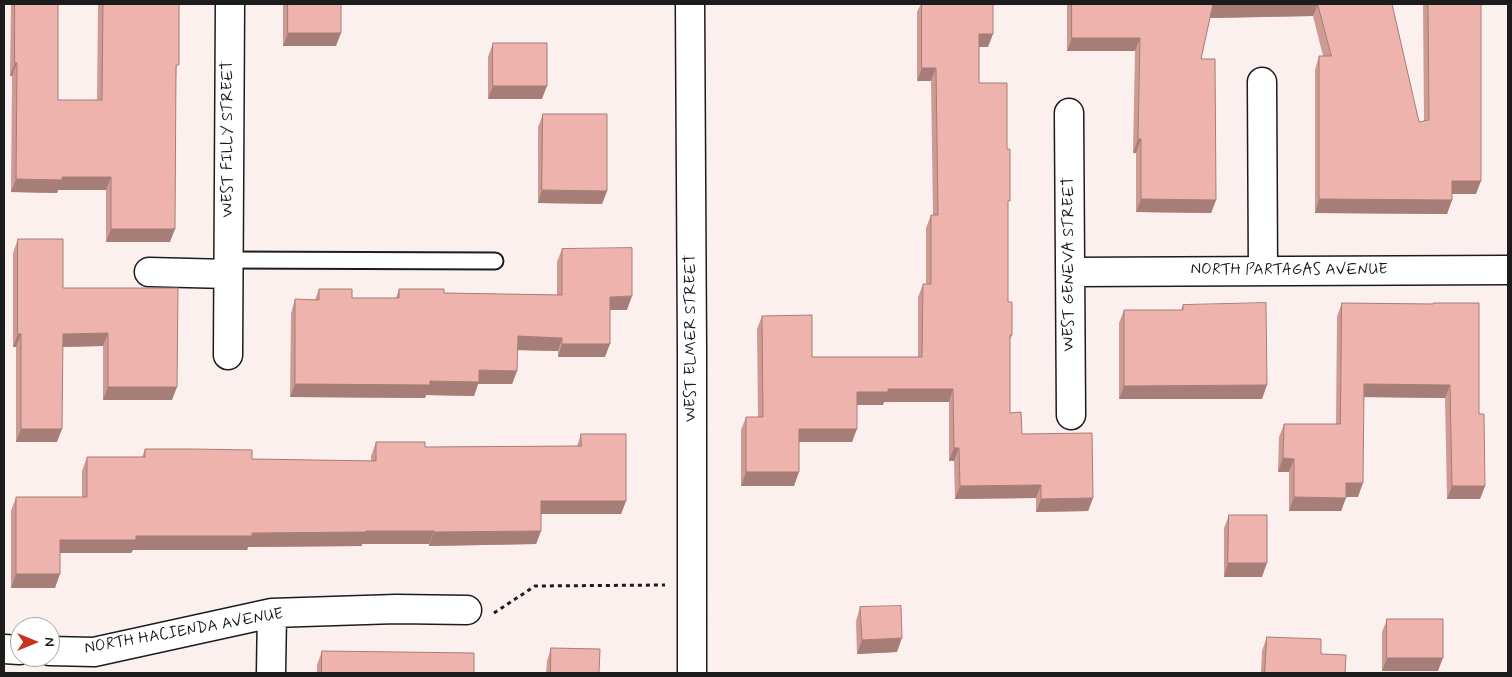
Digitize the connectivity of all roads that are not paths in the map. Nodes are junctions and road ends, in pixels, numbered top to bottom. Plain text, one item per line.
1 (230, 4) edge
2 (690, 4) edge
3 (1262, 82) dead end
4 (1069, 113) dead end
5 (495, 261) dead end
6 (228, 267) junction
7 (1508, 270) edge
8 (1263, 271) junction
9 (150, 272) dead end
10 (1070, 272) junction
11 (228, 355) dead end
12 (1070, 415) dead end
13 (272, 613) junction
14 (477, 613) road end
15 (60, 651) edge
16 (271, 673) edge
17 (692, 673) edge

1 - 6 street, WEST FILLY STREET
2 - 17 street, WEST ELMER STREET
3 - 8 street
4 - 10 street, WEST GENEVA STREET
5 - 6 lane
6 - 9 street
6 - 11 street, WEST FILLY STREET
7 - 8 street, NORTH PARTAGAS AVENUE
8 - 10 street, NORTH PARTAGAS AVENUE
10 - 12 street, WEST GENEVA STREET
13 - 14 street, NORTH HACIENDA AVENUE
13 - 15 street, NORTH HACIENDA AVENUE
13 - 16 street

